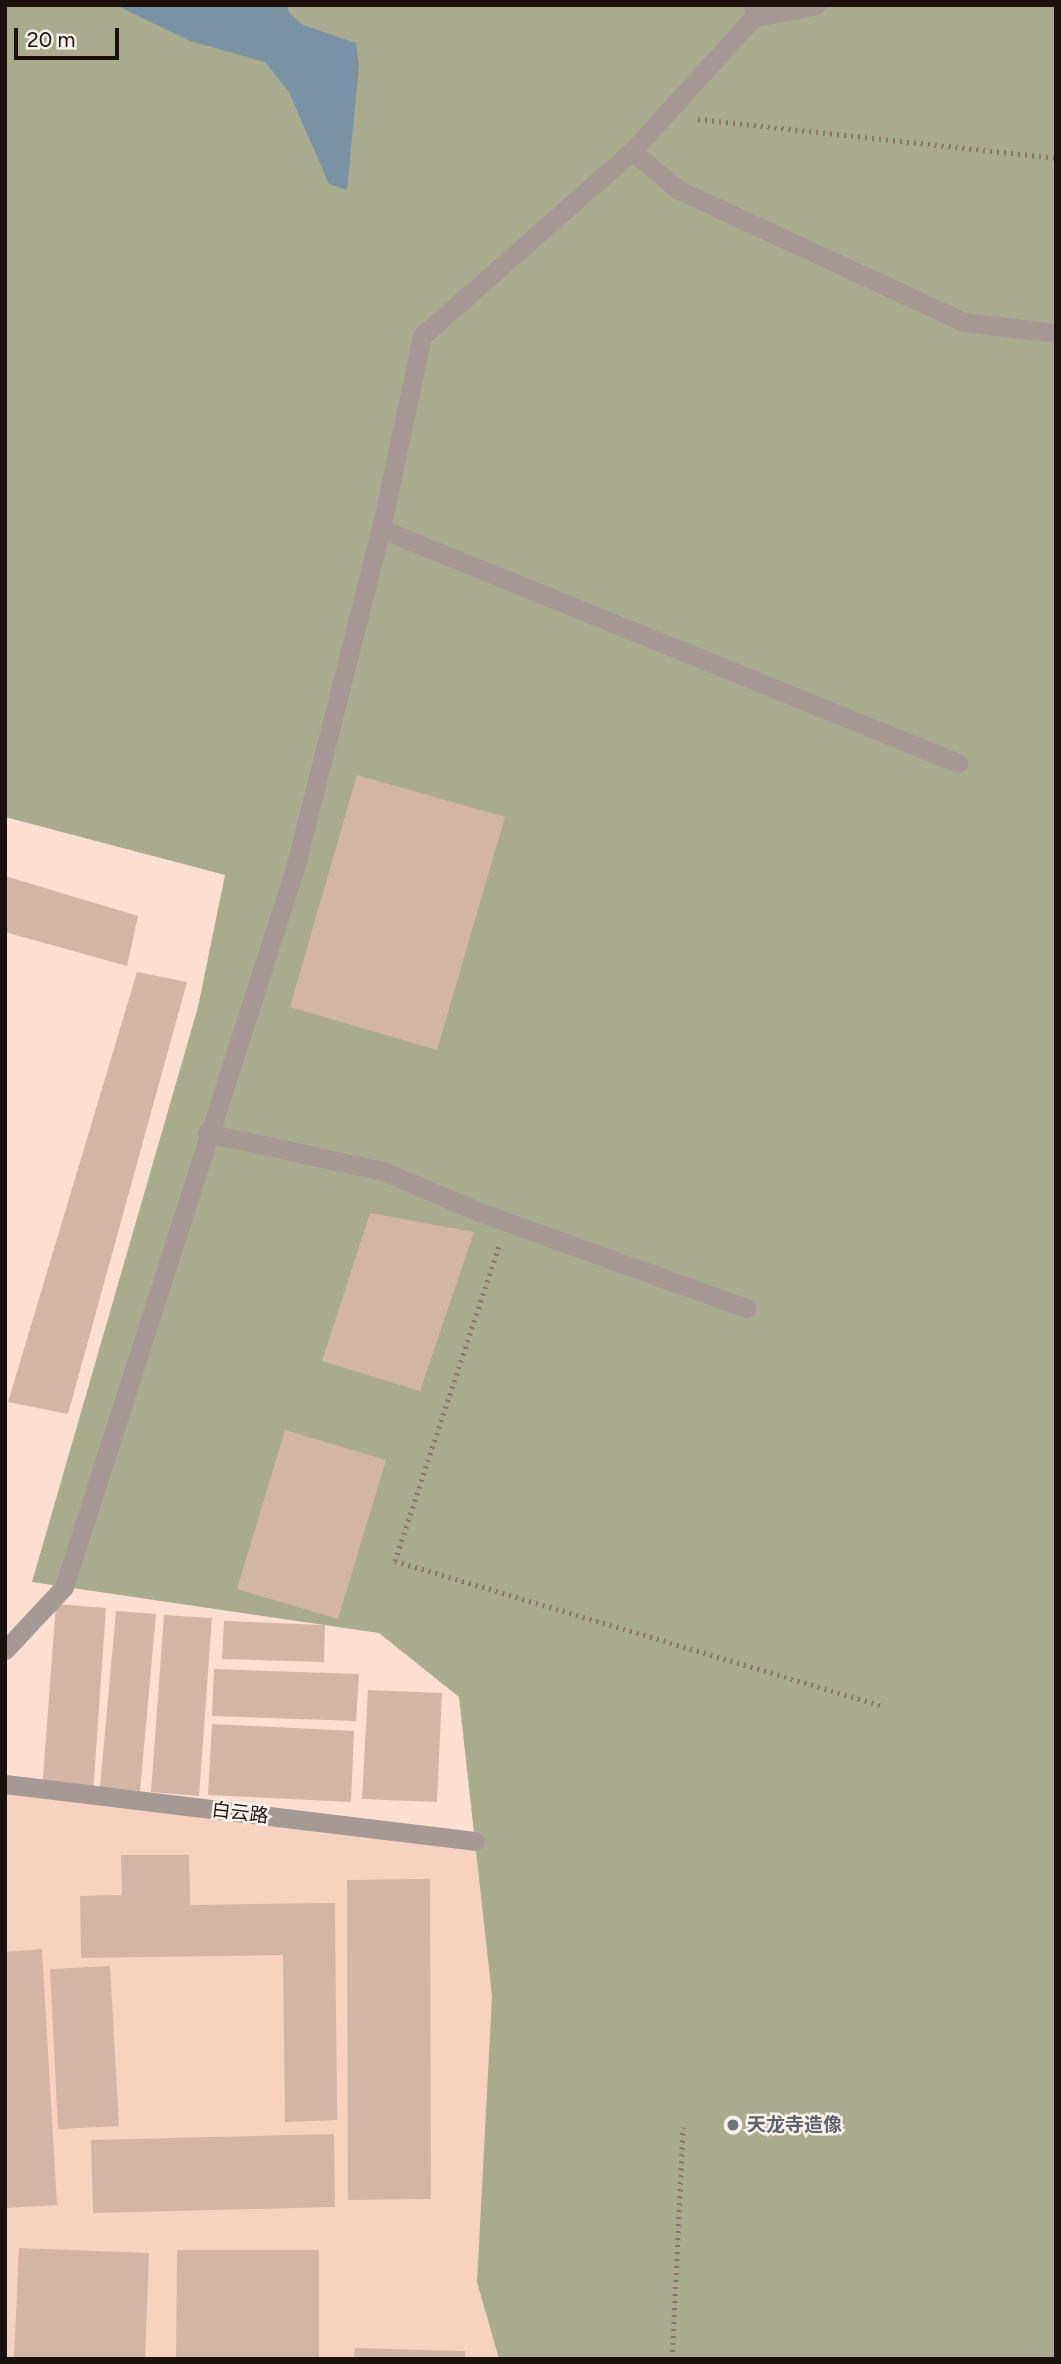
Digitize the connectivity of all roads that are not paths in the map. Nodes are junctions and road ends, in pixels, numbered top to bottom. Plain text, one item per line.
1 (816, 5) edge
2 (758, 9) edge
3 (632, 151) junction
4 (1056, 333) edge
5 (381, 529) junction
6 (958, 763) dead end
7 (207, 1133) junction
8 (746, 1308) dead end
9 (5, 1650) edge
10 (5, 1784) edge
11 (475, 1842) dead end

1 - 2 street
2 - 3 street
3 - 4 street
3 - 5 street
5 - 6 street
5 - 7 street
7 - 8 street
7 - 9 street
10 - 11 street, 白云路

